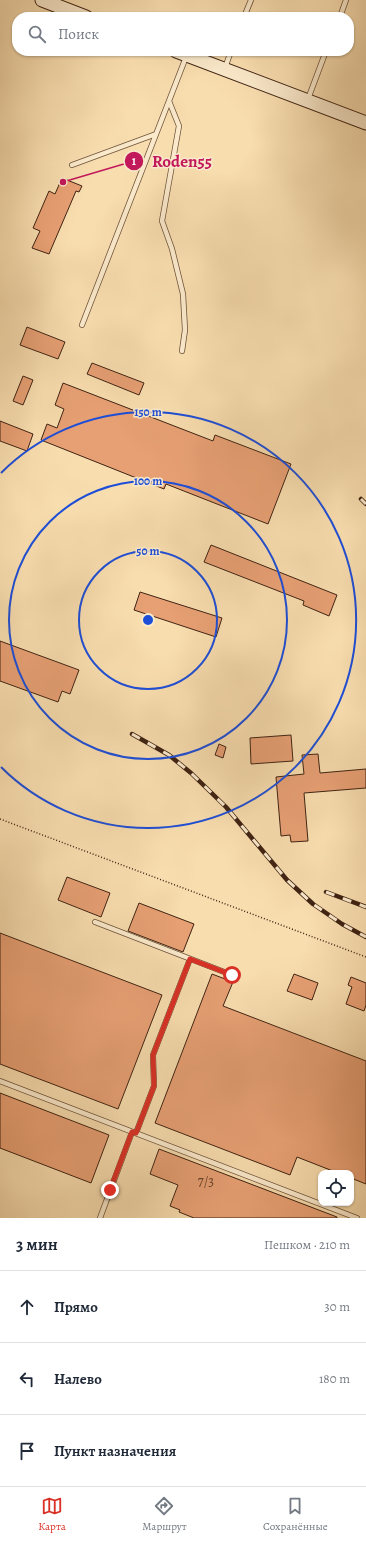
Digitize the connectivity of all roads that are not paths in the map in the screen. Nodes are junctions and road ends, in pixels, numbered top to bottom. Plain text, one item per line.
1 (42, 0) edge
2 (251, 0) edge
3 (346, 0) edge
4 (73, 12) edge
5 (246, 12) edge
6 (342, 12) edge
7 (181, 56) edge
8 (190, 56) edge
9 (229, 56) edge
10 (324, 56) edge
11 (224, 69) junction
12 (307, 100) junction
13 (169, 101) junction
14 (366, 123) edge
15 (156, 134) junction
16 (72, 165) dead end
17 (82, 325) dead end
18 (182, 351) dead end
19 (95, 922) dead end
20 (190, 959) junction
21 (232, 975) dead end
22 (0, 1081) edge
23 (134, 1132) junction
24 (100, 1218) edge
25 (357, 1218) edge

1 - 4 main road
2 - 5 lane
3 - 6 lane
7 - 13 lane
8 - 11 main road
9 - 11 lane
10 - 12 lane
11 - 12 main road
12 - 14 main road
13 - 15 lane
13 - 18 lane
15 - 16 lane
15 - 17 lane
19 - 20 lane
20 - 21 lane
20 - 23 lane
22 - 23 lane
23 - 24 lane
23 - 25 lane

